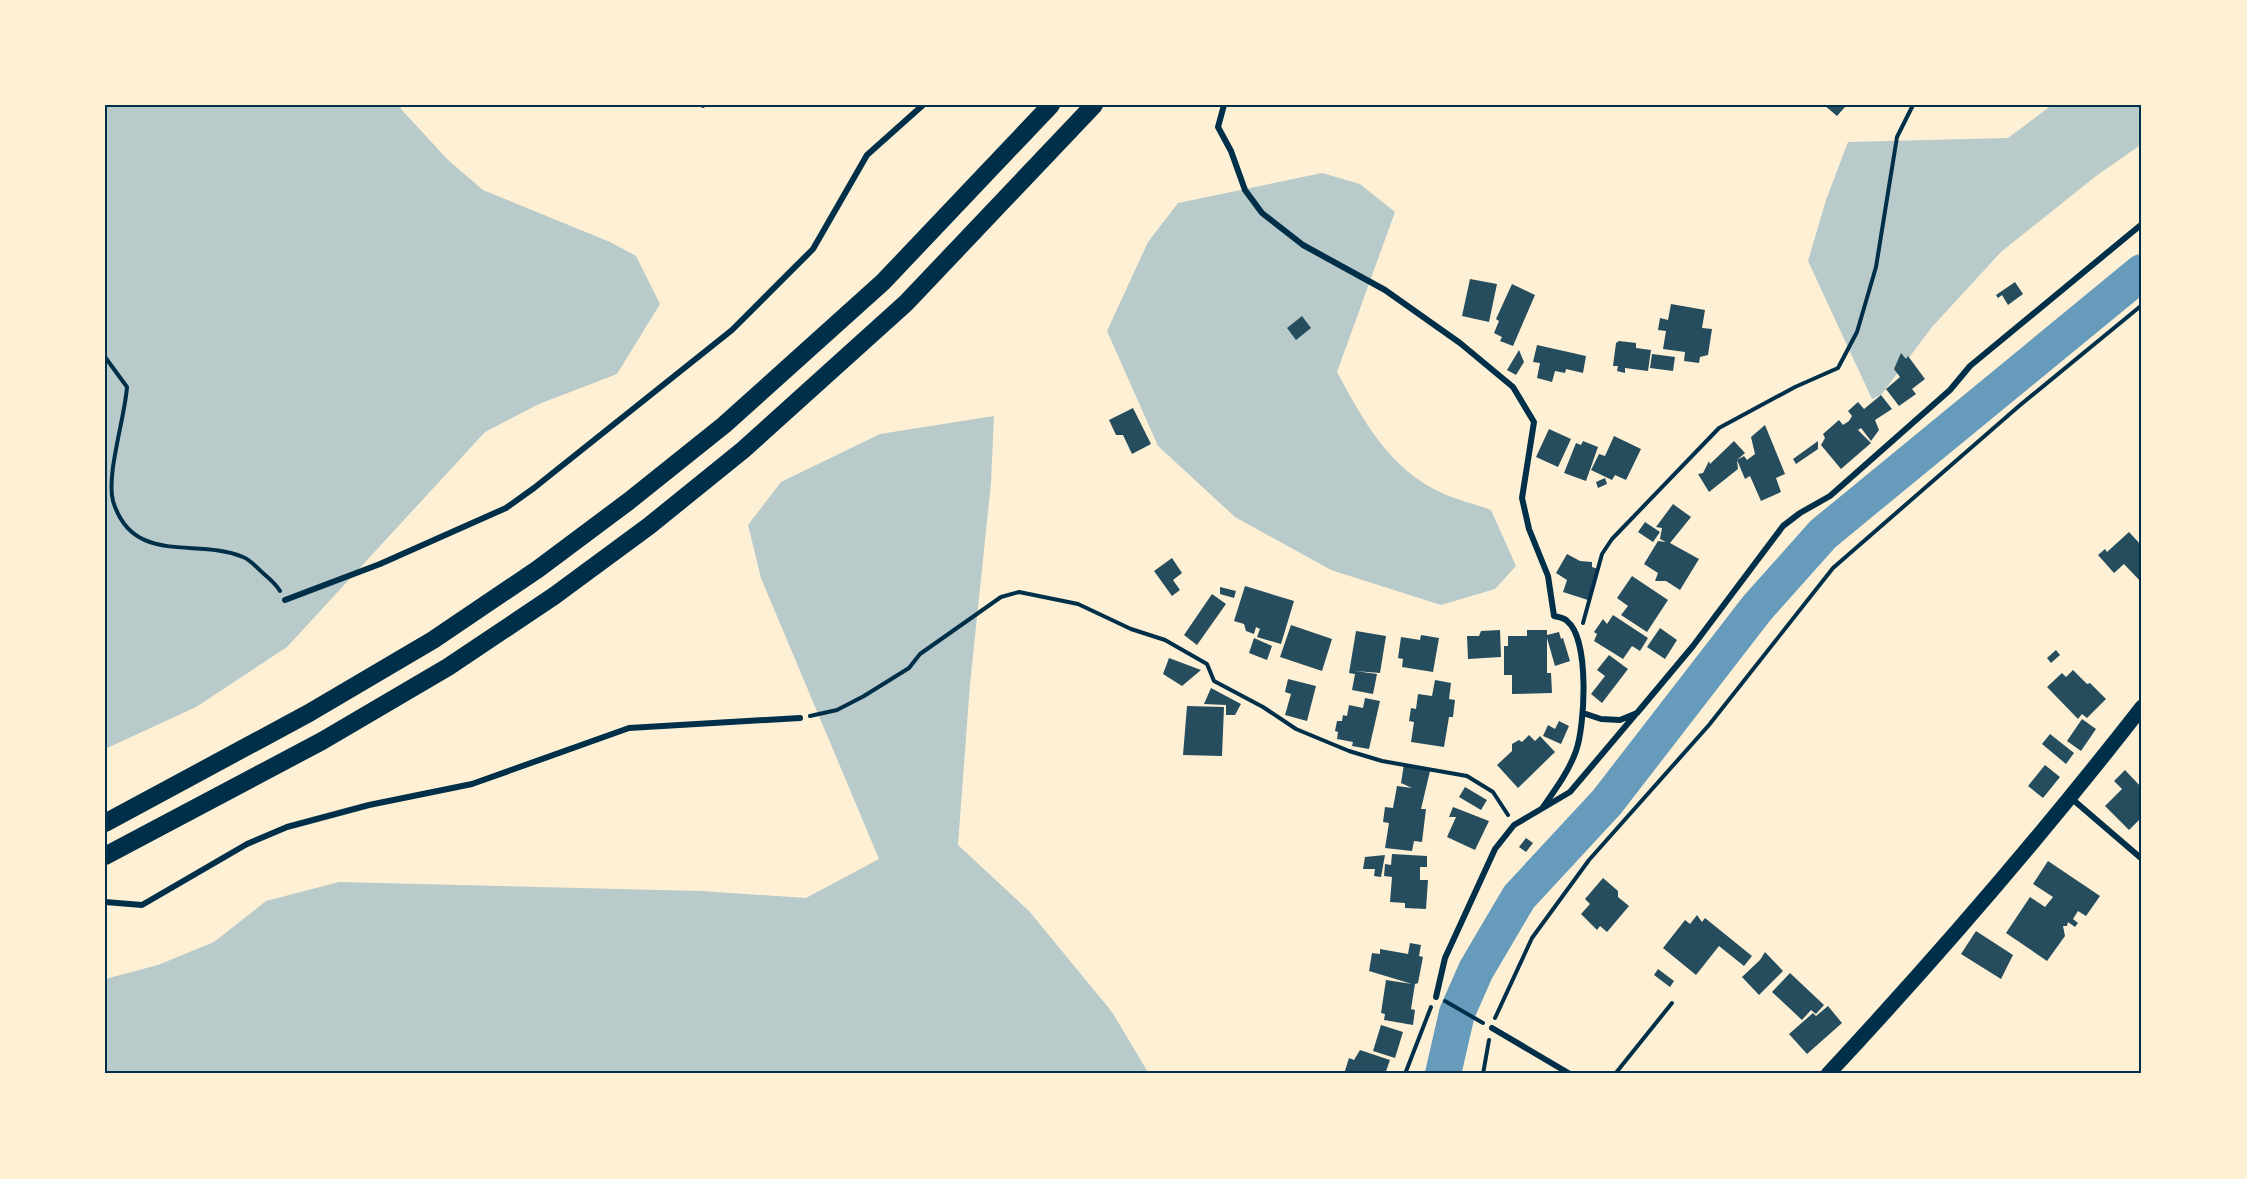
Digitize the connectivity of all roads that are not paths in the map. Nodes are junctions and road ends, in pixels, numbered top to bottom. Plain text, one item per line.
1 (923, 105) edge
2 (1051, 105) edge
3 (1094, 105) edge
4 (1224, 105) edge
5 (2142, 224) edge
6 (285, 600) road end
7 (2142, 707) edge
8 (1583, 713) junction
9 (1637, 713) junction
10 (800, 718) road end
11 (2071, 798) junction
12 (1543, 807) junction
13 (113, 819) edge
14 (105, 856) edge
15 (2142, 860) edge
16 (105, 902) edge
17 (1436, 996) road end
18 (1491, 1028) road end
19 (1570, 1074) edge
20 (1828, 1074) edge

1 - 6 street
2 - 13 highway
3 - 14 highway
4 - 8 street
5 - 9 street
7 - 11 main road
8 - 9 street
8 - 12 street
9 - 12 street
10 - 16 street
11 - 15 street
11 - 20 main road
12 - 17 street
18 - 19 street

